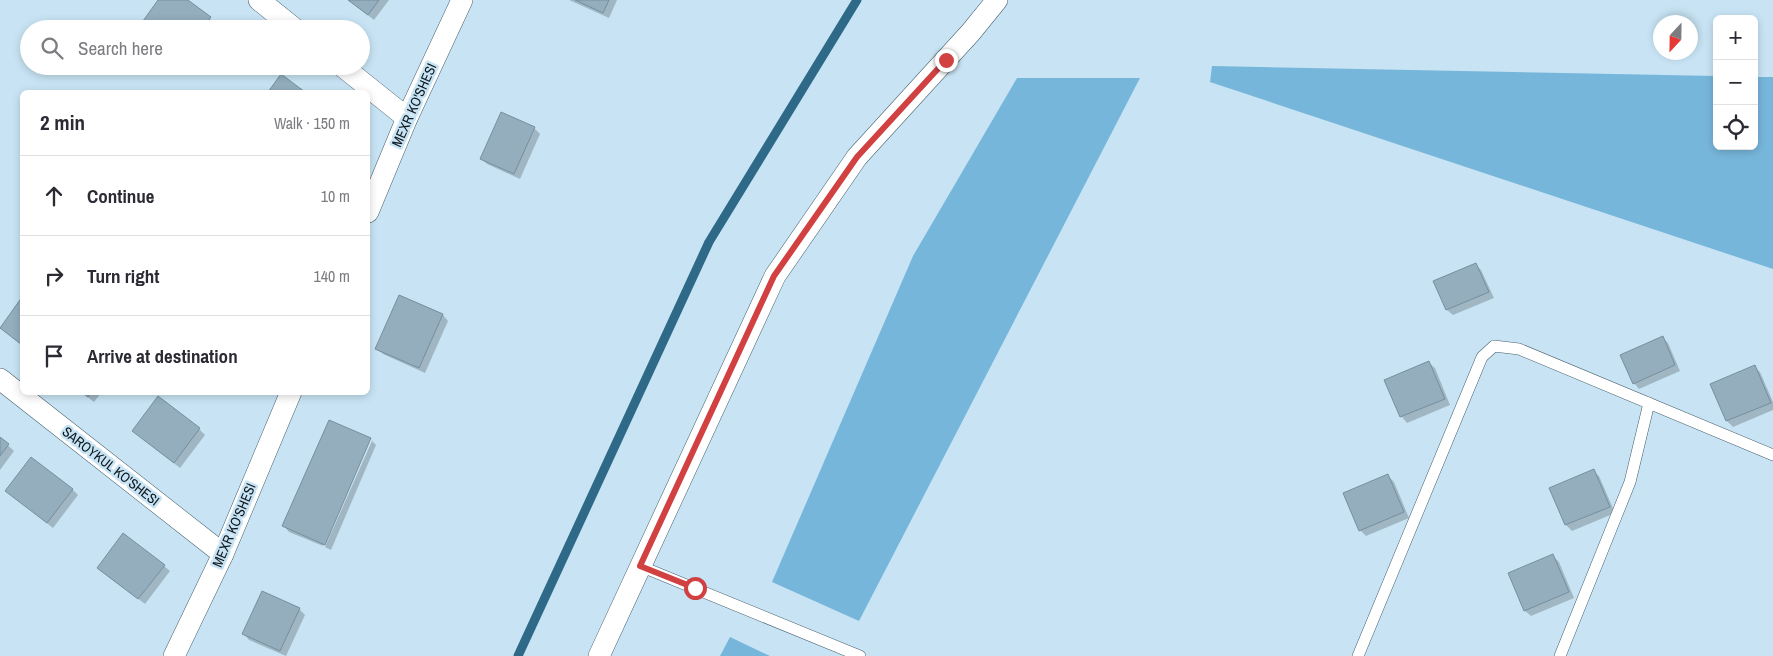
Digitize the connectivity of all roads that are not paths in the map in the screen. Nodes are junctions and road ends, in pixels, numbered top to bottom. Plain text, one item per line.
1 (259, 0) edge
2 (462, 0) edge
3 (997, 0) edge
4 (284, 20) edge
5 (353, 75) edge
6 (407, 118) junction
7 (370, 207) edge
8 (0, 379) edge
9 (20, 395) edge
10 (20, 395) edge
11 (290, 395) edge
12 (1649, 404) junction
13 (1773, 455) edge
14 (223, 554) junction
15 (640, 566) junction
16 (174, 656) edge
17 (598, 656) edge
18 (860, 656) edge
19 (1358, 656) edge
20 (1560, 656) edge

1 - 4 street
2 - 6 street, MEXR KO'SHESI
3 - 15 street
5 - 6 street
6 - 7 street, MEXR KO'SHESI
8 - 10 street, SAROYKUL KO'SHESI
9 - 14 street, SAROYKUL KO'SHESI
11 - 14 street, MEXR KO'SHESI
12 - 13 lane
12 - 19 lane
12 - 20 lane
14 - 16 street, MEXR KO'SHESI
15 - 17 street
15 - 18 lane

